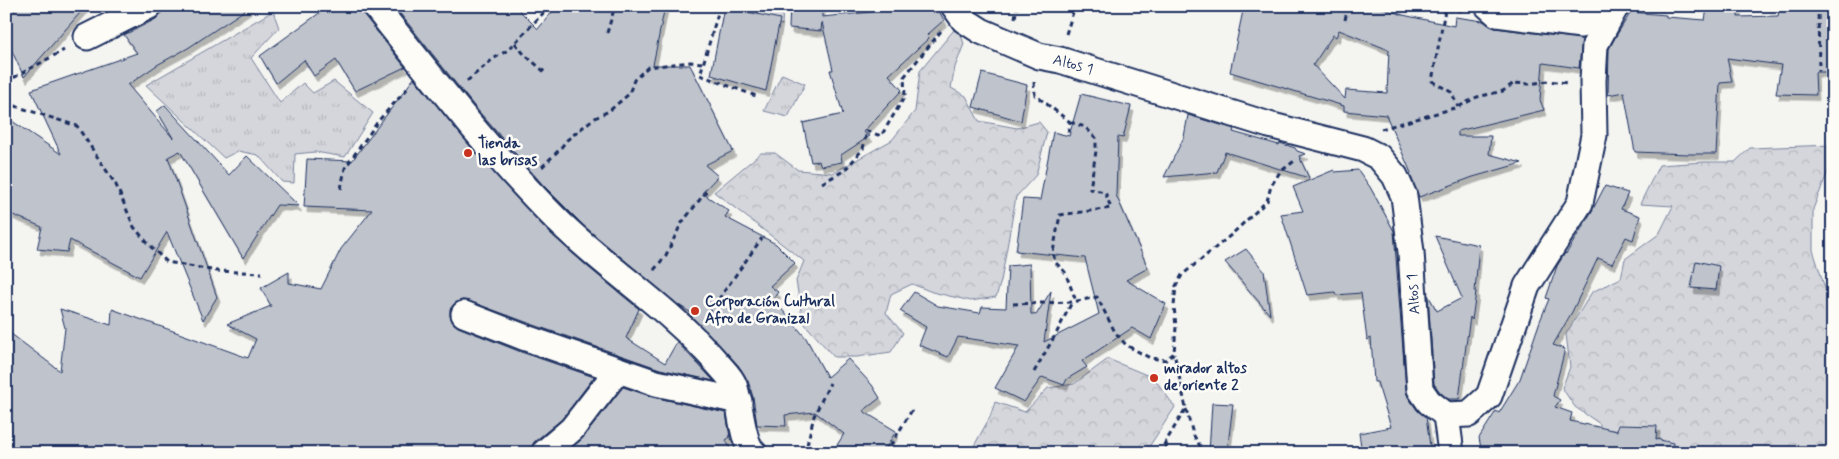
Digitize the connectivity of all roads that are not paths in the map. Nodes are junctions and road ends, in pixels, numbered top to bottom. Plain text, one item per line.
1 (149, 6) edge
2 (375, 6) edge
3 (1616, 7) edge
4 (956, 9) edge
5 (1493, 10) edge
6 (87, 37) road end
7 (464, 314) dead end
8 (618, 370) junction
9 (739, 401) junction
10 (1446, 415) junction
11 (544, 453) edge
12 (754, 453) edge
13 (1451, 453) edge

1 - 6 street
2 - 9 street
3 - 5 street
3 - 10 street
4 - 10 street, Altos 1
7 - 8 street
8 - 9 street
8 - 11 street
9 - 12 street
10 - 13 street

